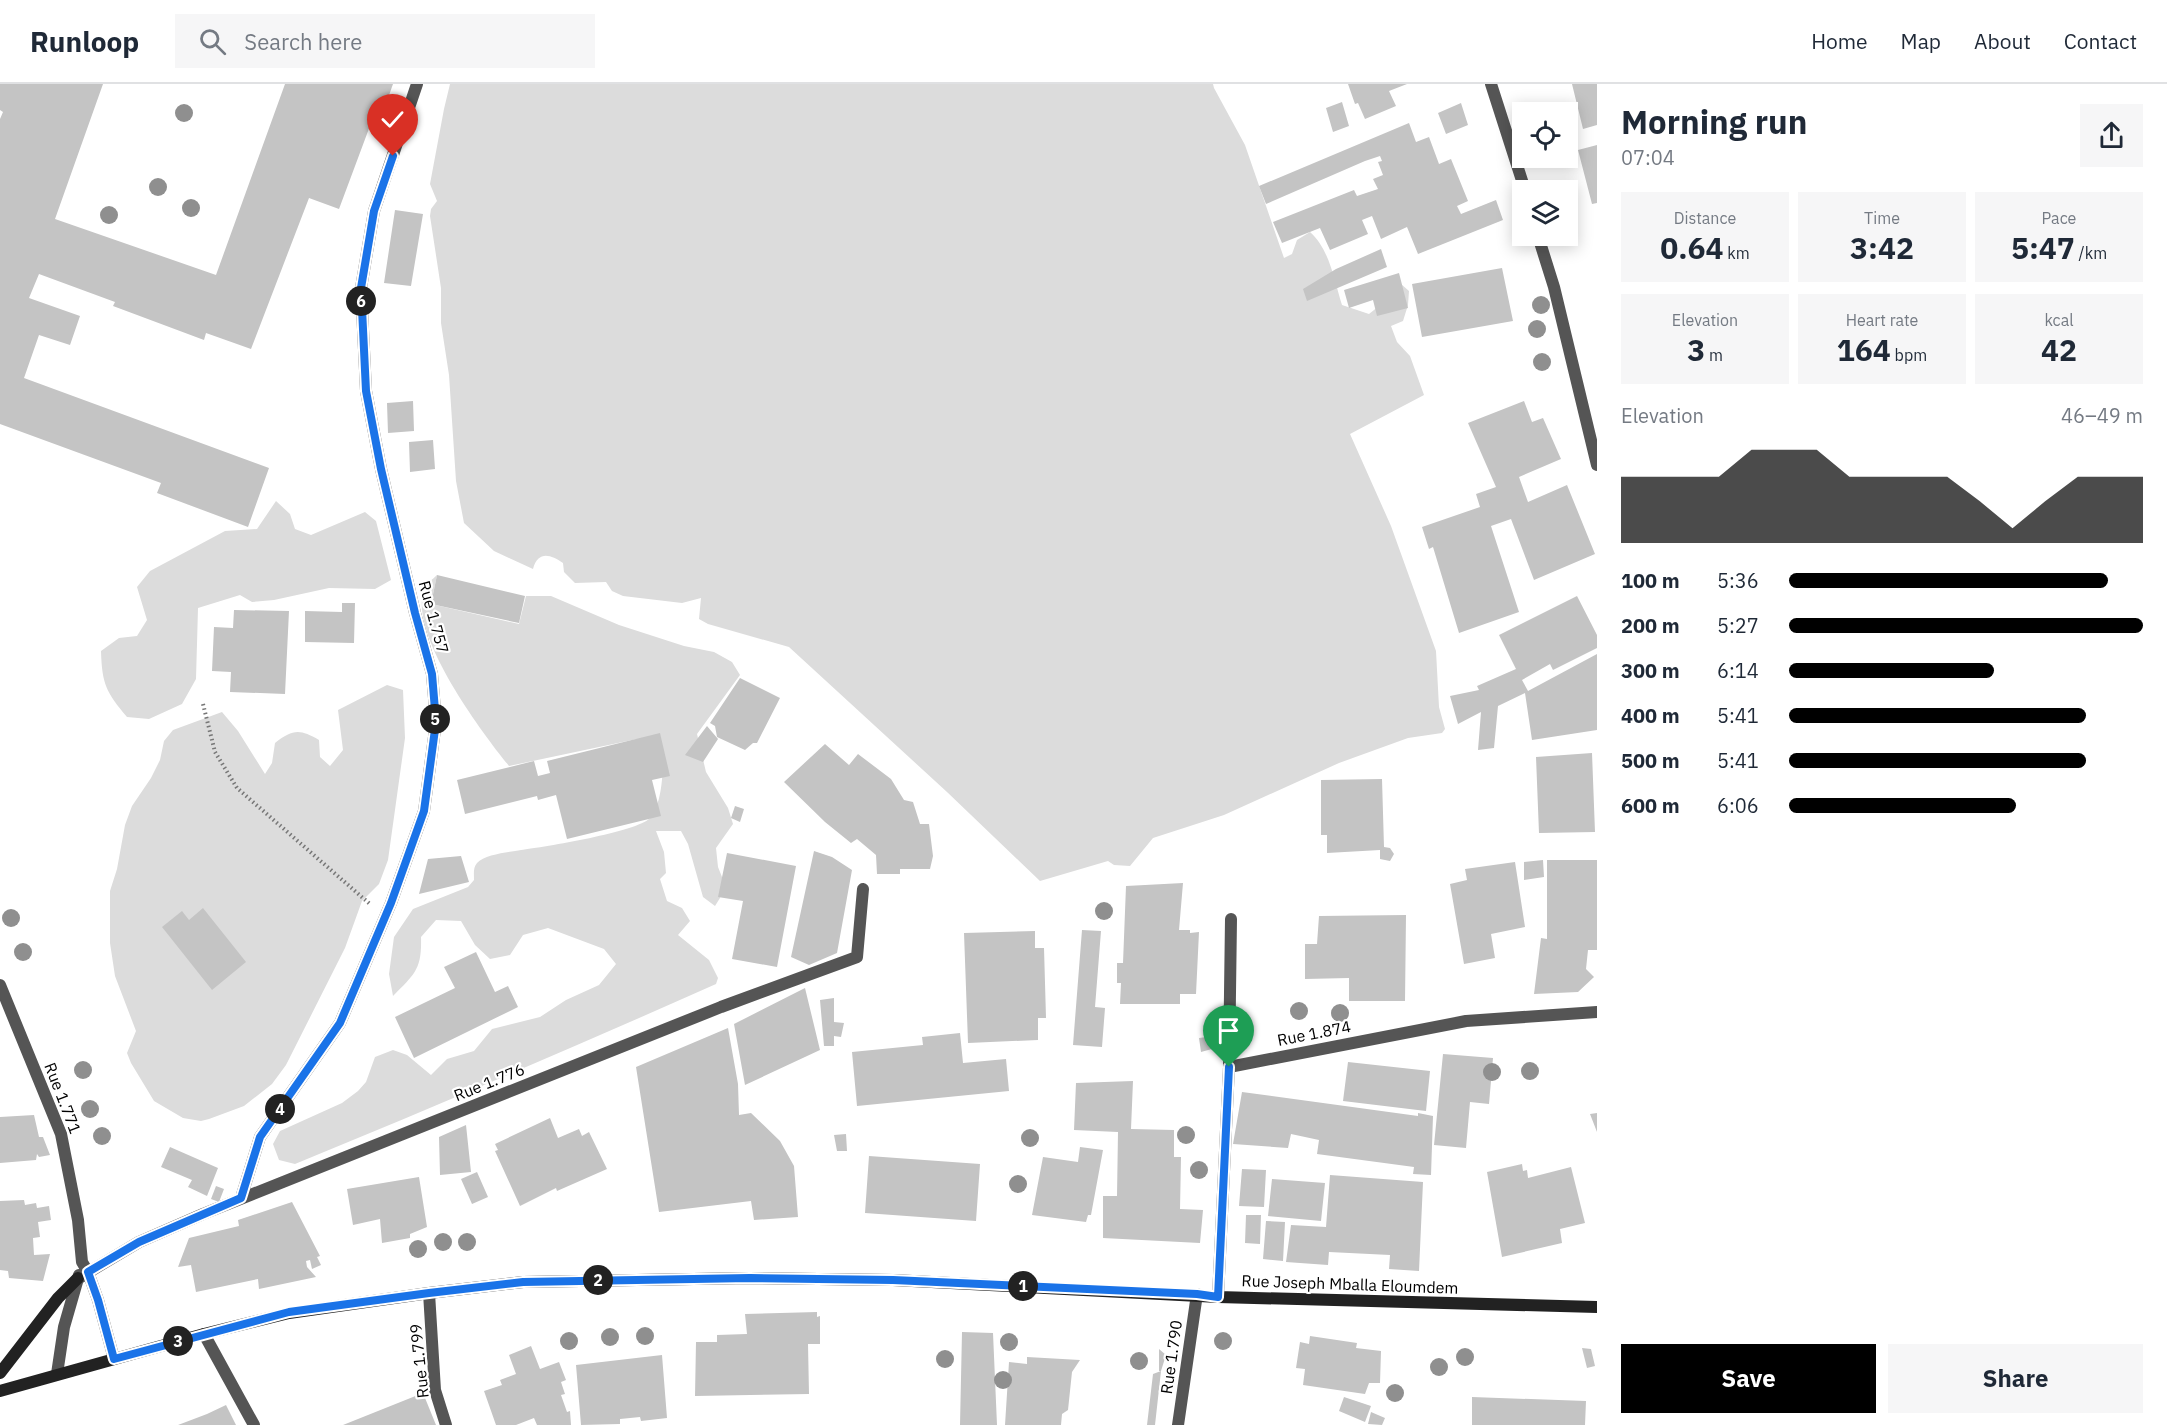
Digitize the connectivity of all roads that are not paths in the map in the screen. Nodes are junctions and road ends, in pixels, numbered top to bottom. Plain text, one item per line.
1 (417, 84) edge
2 (1491, 84) edge
3 (1522, 180) edge
4 (1541, 246) edge
5 (1597, 465) edge
6 (863, 889) dead end
7 (1231, 919) dead end
8 (0, 985) edge
9 (1597, 1012) edge
10 (1229, 1067) junction
11 (241, 1198) junction
12 (83, 1271) junction
13 (429, 1293) junction
14 (1197, 1294) junction
15 (1218, 1297) junction
16 (1597, 1307) edge
17 (204, 1334) junction
18 (114, 1359) junction
19 (0, 1373) edge
20 (57, 1374) junction
21 (0, 1391) edge
22 (254, 1425) edge
23 (446, 1425) edge
24 (1178, 1425) edge

1 - 11 street, Rue 1.757
2 - 3 street
4 - 5 street
6 - 11 street, Rue 1.776
7 - 10 street
8 - 12 street, Rue 1.771
9 - 10 street, Rue 1.874
10 - 15 street
11 - 12 street, Rue 1.776
12 - 18 street, Rue 1.771
12 - 19 main road
12 - 20 street, Rue 1.771
13 - 14 main road, Rue Joseph Mballa Eloumdem
13 - 17 main road, Rue Joseph Mballa Eloumdem
13 - 23 street, Rue 1.799
14 - 15 main road, Rue Joseph Mballa Eloumdem
14 - 24 street, Rue 1.790
15 - 16 main road, Rue Joseph Mballa Eloumdem
17 - 18 main road, Rue Joseph Mballa Eloumdem
17 - 22 street
18 - 20 main road, Rue Joseph Mballa Eloumdem
20 - 21 main road, Rue Joseph Mballa Eloumdem

